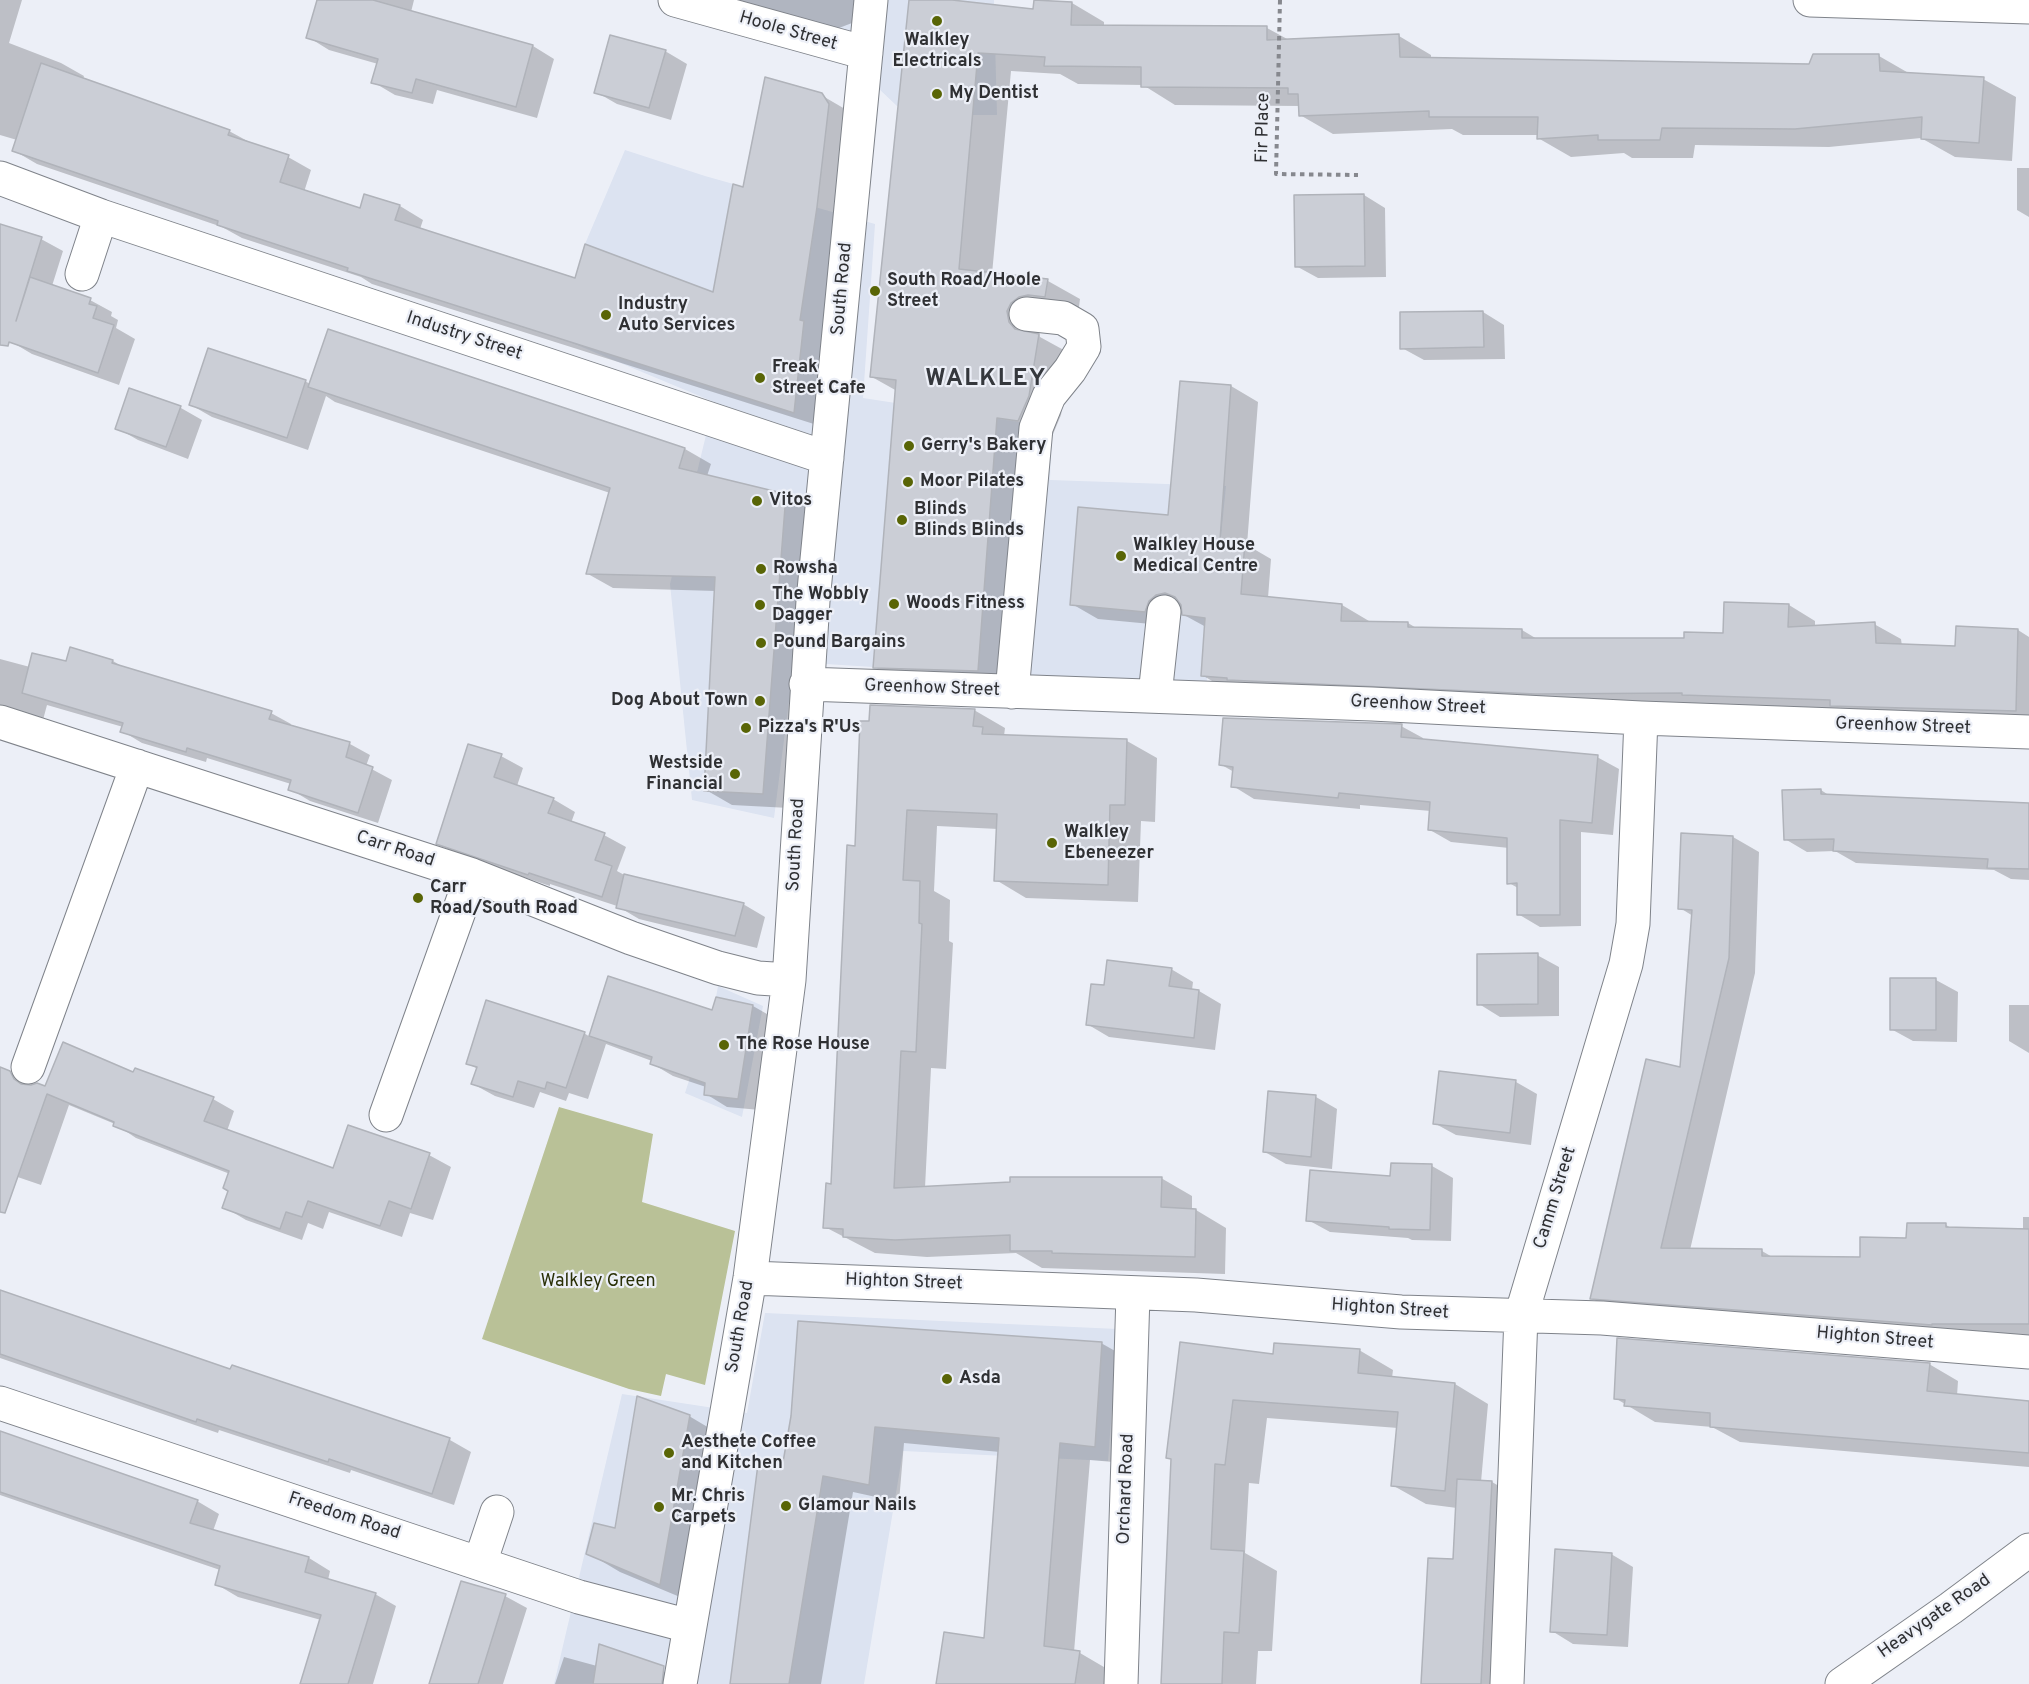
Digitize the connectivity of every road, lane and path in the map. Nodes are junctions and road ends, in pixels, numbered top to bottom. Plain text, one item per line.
1 (675, 0) edge
2 (871, 0) edge
3 (1280, 0) edge
4 (1810, 0) edge
5 (2029, 7) edge
6 (866, 53) junction
7 (1358, 175) dead end
8 (13, 183) edge
9 (101, 216) junction
10 (82, 274) dead end
11 (1026, 314) dead end
12 (827, 458) junction
13 (1164, 612) dead end
14 (806, 684) junction
15 (1012, 692) junction
16 (1155, 695) junction
17 (1641, 718) junction
18 (0, 722) edge
19 (2029, 732) edge
20 (137, 766) junction
21 (472, 875) junction
22 (789, 980) junction
23 (28, 1067) dead end
24 (386, 1115) dead end
25 (750, 1278) junction
26 (1133, 1294) junction
27 (1521, 1316) junction
28 (2029, 1352) edge
29 (0, 1403) edge
30 (497, 1512) dead end
31 (2029, 1550) edge
32 (480, 1563) junction
33 (689, 1626) junction
34 (680, 1684) edge
35 (1121, 1684) edge
36 (1507, 1684) edge
37 (1842, 1684) edge

1 - 6 street, Hoole Street
2 - 6 street, South Road
3 - 7 path, Fir Place
4 - 5 street
6 - 12 street, South Road
8 - 9 street, Industry Street
9 - 10 street
9 - 12 street, Industry Street
11 - 15 street
12 - 14 street, South Road
13 - 16 street
14 - 15 street, Greenhow Street
14 - 22 street, South Road
15 - 16 street, Greenhow Street
16 - 17 street, Greenhow Street
17 - 19 street, Greenhow Street
17 - 27 street, Camm Street
18 - 20 street, Carr Road
20 - 21 street, Carr Road
20 - 23 street
21 - 22 street, Carr Road
21 - 24 street
22 - 25 street, South Road
25 - 26 street, Highton Street
25 - 33 street, South Road
26 - 27 street, Highton Street
26 - 35 street, Orchard Road
27 - 28 street, Highton Street
27 - 36 street, Camm Street
29 - 32 street, Freedom Road
30 - 32 street
31 - 37 street, Heavygate Road
32 - 33 street, Freedom Road
33 - 34 street, South Road

